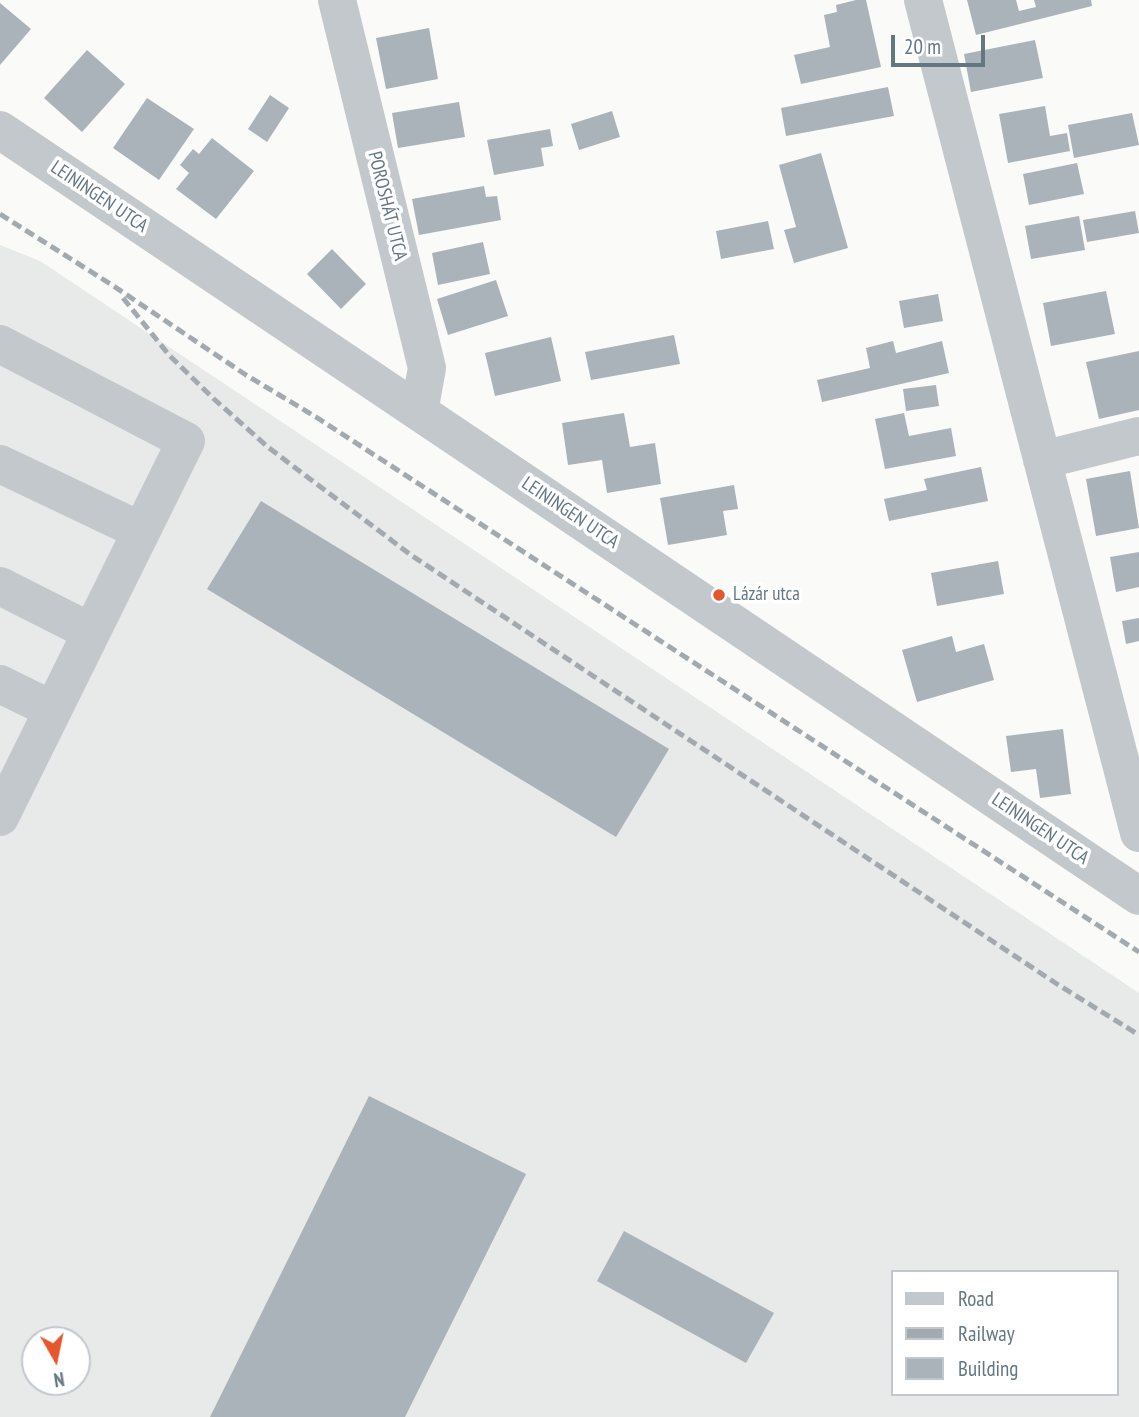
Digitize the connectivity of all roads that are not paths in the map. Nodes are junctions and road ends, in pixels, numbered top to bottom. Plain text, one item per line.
1 (337, 0) edge
2 (923, 0) edge
3 (0, 130) edge
4 (0, 344) edge
5 (419, 412) junction
6 (1139, 436) edge
7 (1042, 460) junction
8 (0, 464) edge
9 (141, 531) junction
10 (0, 586) edge
11 (91, 632) junction
12 (0, 684) edge
13 (52, 710) junction
14 (11, 767) edge
15 (0, 817) edge
16 (1139, 833) edge
17 (1138, 888) edge

1 - 5 street, POROSHÁT UTCA
2 - 7 street
3 - 5 street, LEININGEN UTCA
4 - 9 street
5 - 17 street, LEININGEN UTCA
6 - 7 street
7 - 16 street
8 - 9 street
9 - 11 street
10 - 11 street
11 - 13 street
12 - 13 street
13 - 14 street
14 - 15 street

